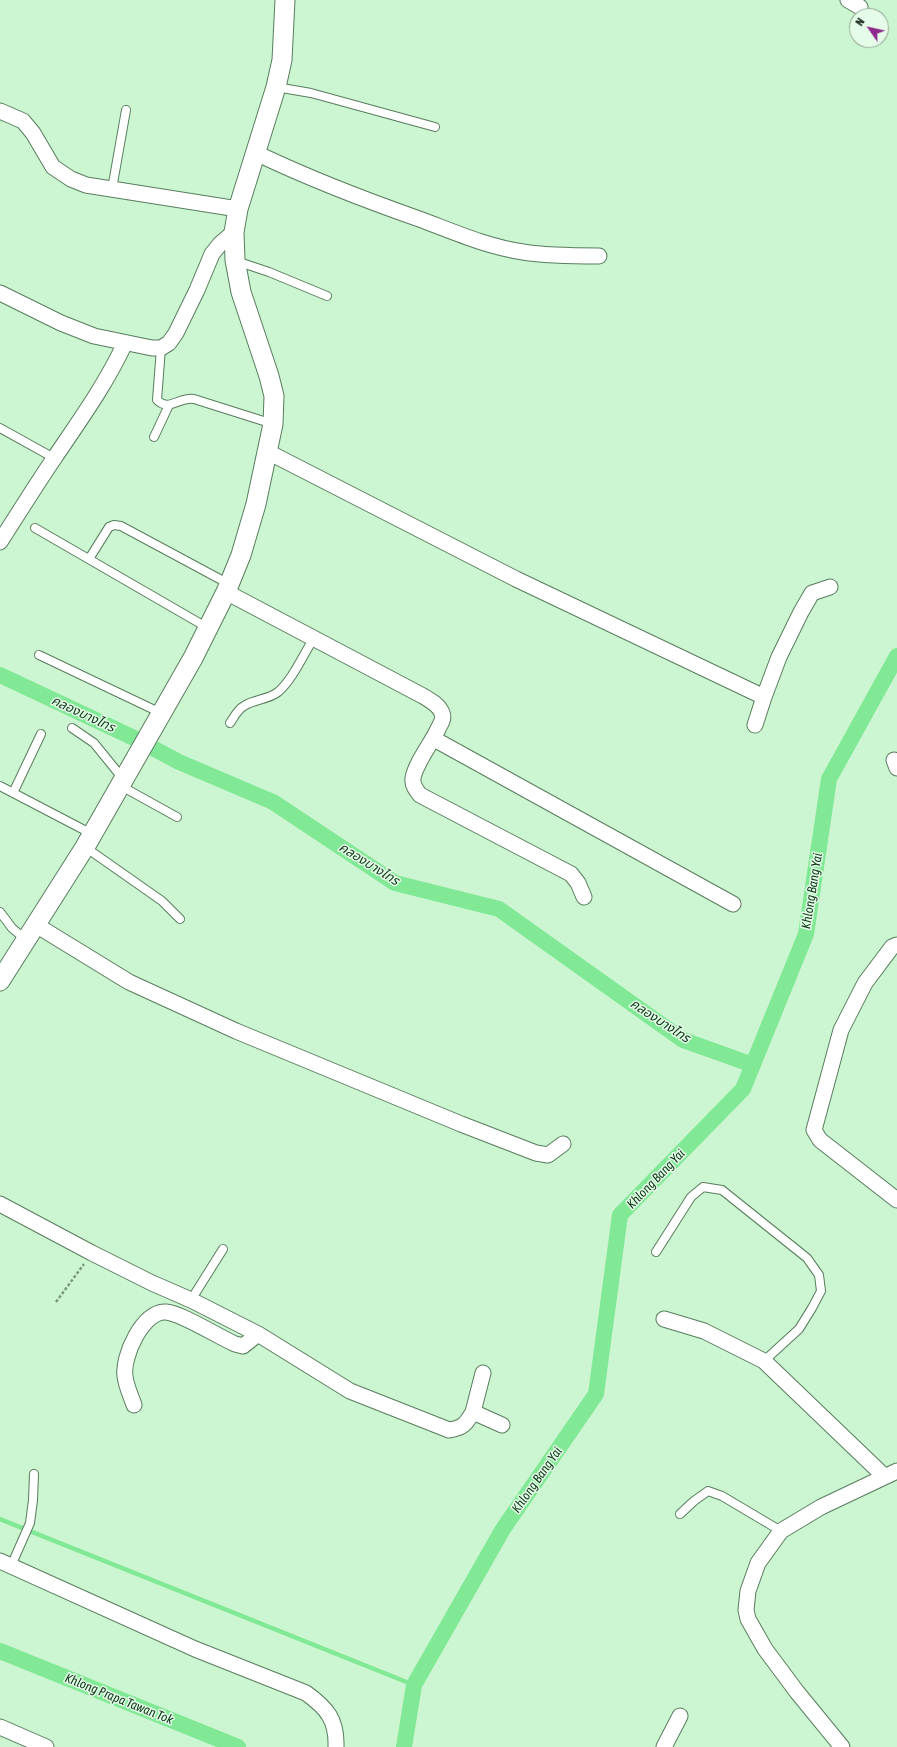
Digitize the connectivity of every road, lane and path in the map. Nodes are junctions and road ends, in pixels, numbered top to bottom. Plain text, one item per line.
1 (285, 0) edge
2 (276, 87) junction
3 (126, 110) dead end
4 (0, 111) edge
5 (435, 127) dead end
6 (256, 153) junction
7 (112, 189) junction
8 (238, 209) junction
9 (234, 232) junction
10 (599, 256) dead end
11 (235, 260) junction
12 (0, 292) edge
13 (327, 296) dead end
14 (125, 343) junction
15 (161, 348) junction
16 (169, 406) junction
17 (273, 424) junction
18 (0, 428) edge
19 (154, 437) dead end
20 (268, 452) junction
21 (54, 458) junction
22 (35, 528) dead end
23 (0, 542) edge
24 (89, 559) junction
25 (830, 587) dead end
26 (227, 588) junction
27 (208, 628) junction
28 (314, 638) junction
29 (39, 655) dead end
30 (764, 697) junction
31 (158, 720) junction
32 (230, 722) dead end
33 (755, 725) dead end
34 (72, 728) dead end
35 (40, 734) dead end
36 (434, 739) junction
37 (126, 777) junction
38 (0, 786) edge
39 (12, 793) junction
40 (177, 818) dead end
41 (88, 840) junction
42 (584, 897) dead end
43 (733, 904) dead end
44 (0, 912) edge
45 (180, 919) dead end
46 (31, 933) junction
47 (897, 945) edge
48 (0, 981) edge
49 (563, 1144) dead end
50 (897, 1200) edge
51 (0, 1204) edge
52 (223, 1249) dead end
53 (656, 1252) dead end
54 (92, 1253) junction
55 (191, 1300) junction
56 (56, 1302) dead end
57 (664, 1319) dead end
58 (258, 1334) junction
59 (764, 1361) junction
60 (483, 1373) dead end
61 (134, 1405) dead end
62 (473, 1412) junction
63 (502, 1426) dead end
64 (890, 1473) edge
65 (34, 1474) dead end
66 (680, 1514) dead end
67 (781, 1531) junction
68 (6, 1563) edge
69 (680, 1716) dead end
70 (0, 1727) edge
71 (46, 1747) edge
72 (336, 1747) edge
73 (664, 1747) edge
74 (842, 1747) edge

1 - 2 street
2 - 5 lane
2 - 6 street
3 - 7 lane
4 - 7 street
6 - 8 street
6 - 10 street
7 - 8 street
8 - 9 street
9 - 11 street
9 - 15 street
11 - 13 lane
11 - 17 street
12 - 14 street
14 - 15 street
14 - 21 street
15 - 16 lane
16 - 17 lane
16 - 19 lane
17 - 20 street
18 - 21 lane
20 - 26 street
20 - 30 street
21 - 23 street
22 - 24 lane
24 - 26 lane
24 - 27 lane
25 - 30 street
26 - 27 street
26 - 28 street
27 - 31 street
28 - 32 lane
28 - 36 street
29 - 31 lane
30 - 33 street
31 - 37 street
34 - 37 lane
35 - 39 lane
36 - 42 street
36 - 43 street
37 - 40 lane
37 - 41 street
38 - 39 lane
39 - 41 lane
41 - 45 lane
41 - 46 street
44 - 46 lane
46 - 48 street
46 - 49 street
47 - 50 street
51 - 54 street
52 - 55 lane
53 - 59 lane
54 - 55 street
54 - 56 path
55 - 58 street
57 - 59 street
58 - 61 street
58 - 62 street
59 - 64 street
60 - 62 street
62 - 63 street
64 - 67 street
65 - 68 lane
66 - 67 lane
67 - 74 street
68 - 72 street
69 - 73 street
70 - 71 street

